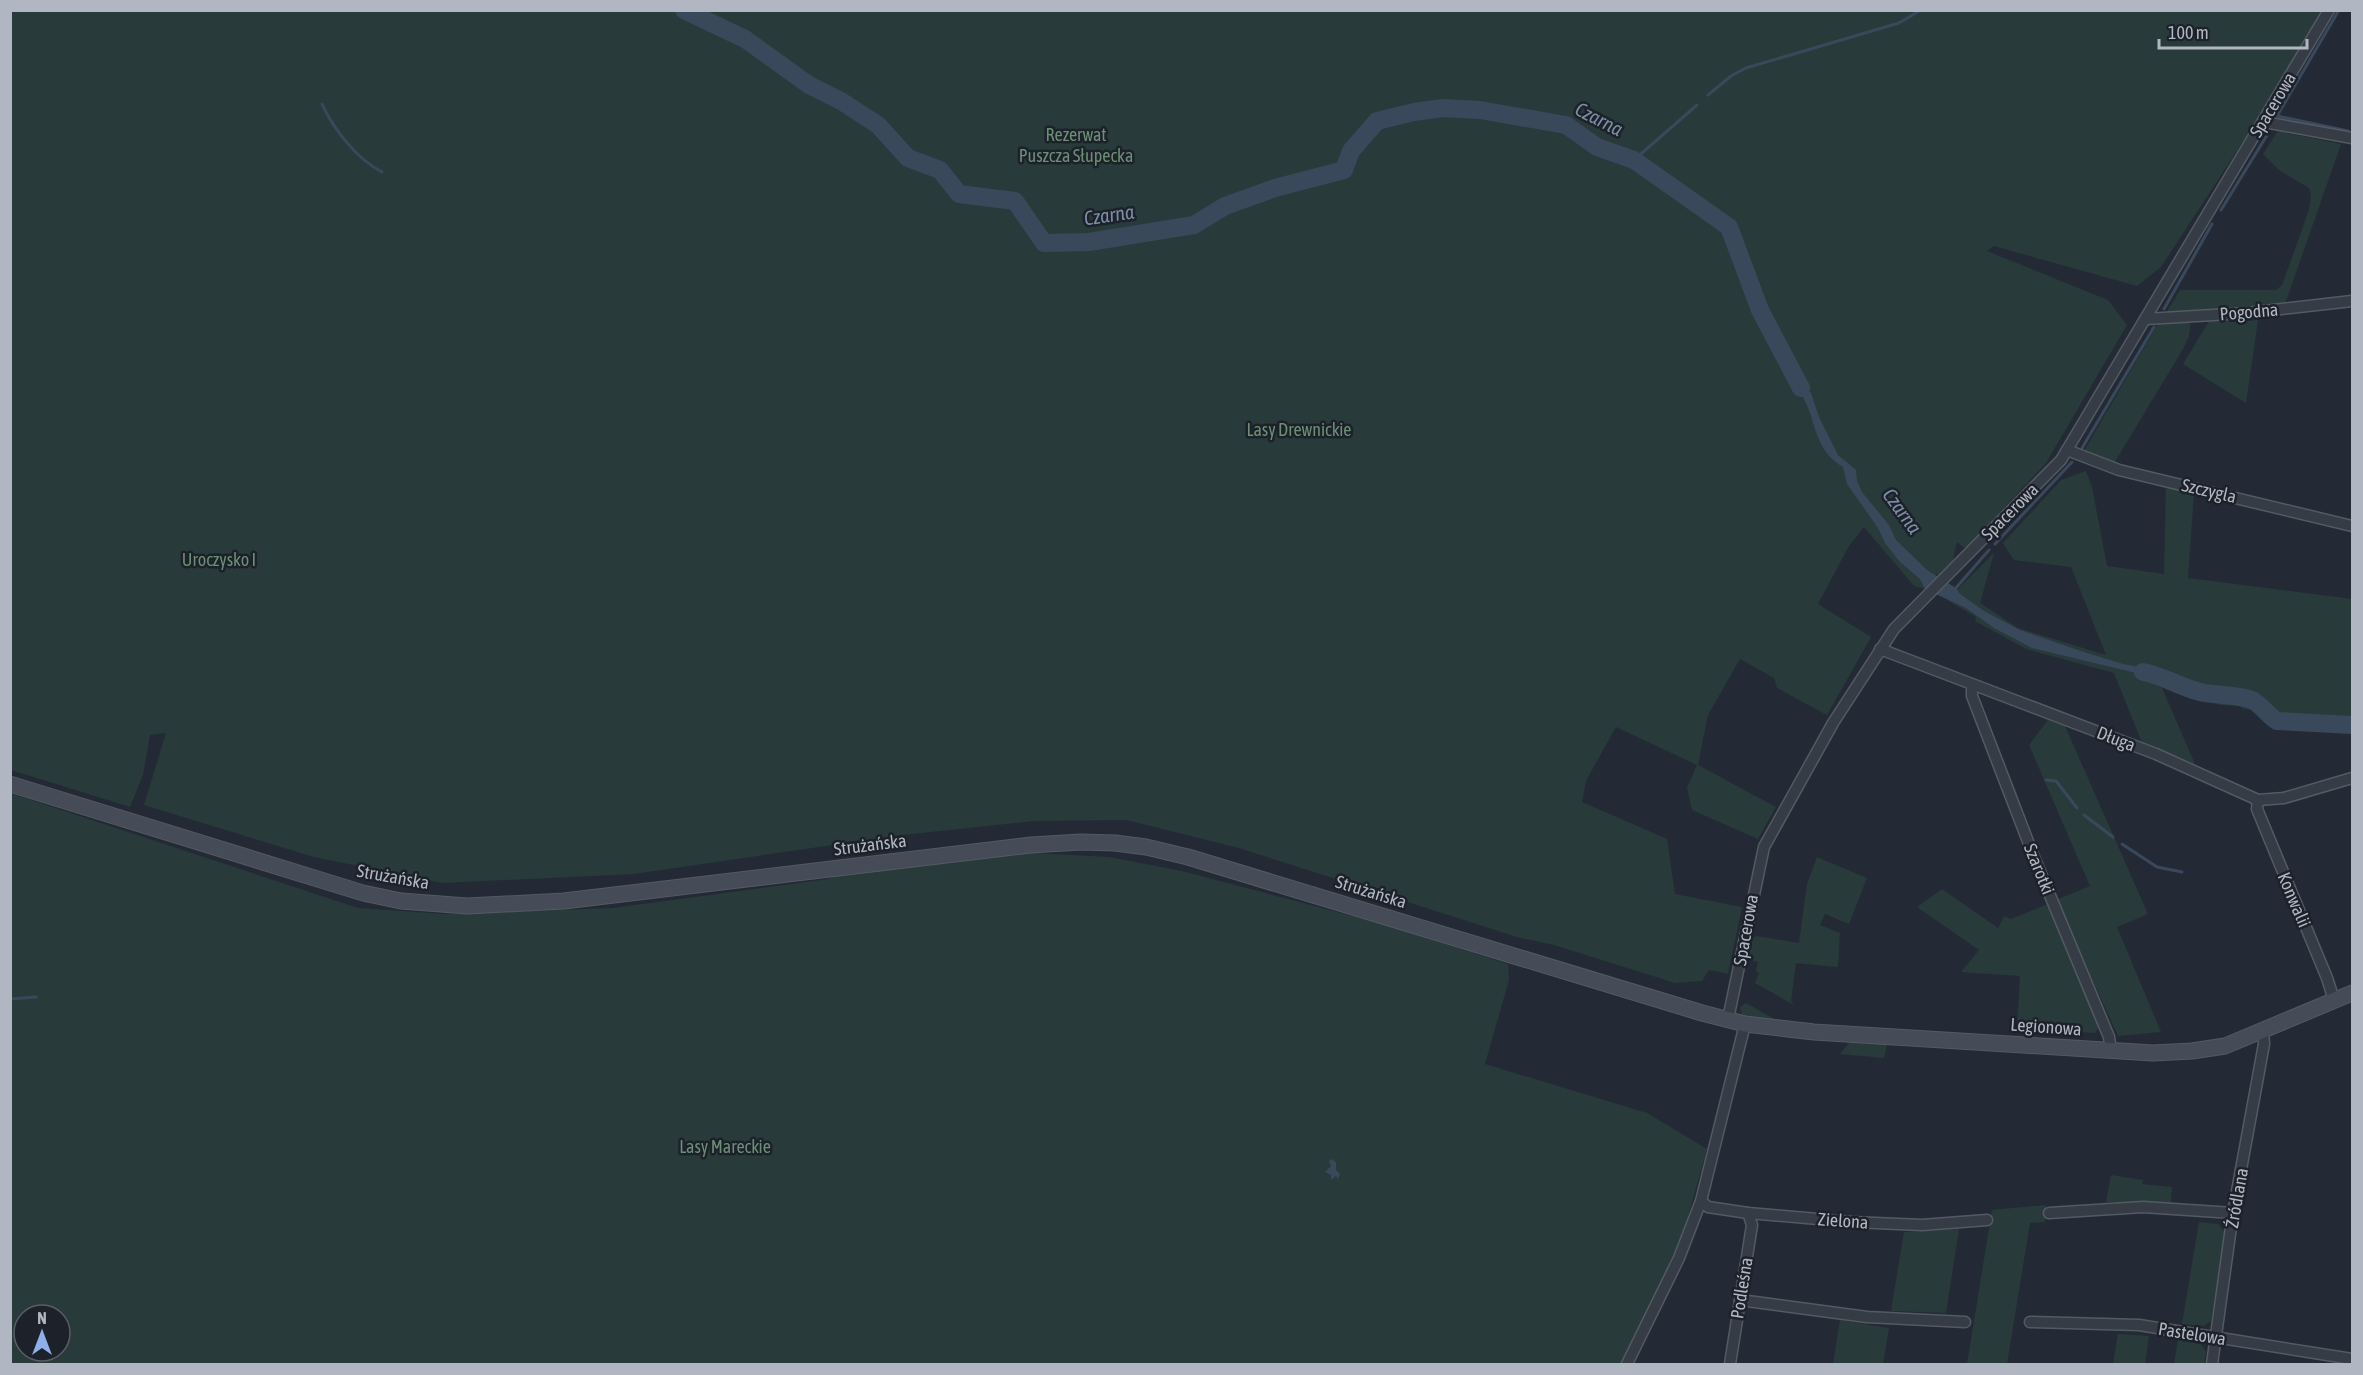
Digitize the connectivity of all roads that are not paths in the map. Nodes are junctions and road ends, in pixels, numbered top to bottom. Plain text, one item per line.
1 (2329, 10) edge
2 (2264, 122) junction
3 (2352, 138) edge
4 (2352, 301) edge
5 (2146, 319) junction
6 (2067, 450) junction
7 (2352, 526) edge
8 (1880, 649) junction
9 (1972, 686) junction
10 (2352, 778) edge
11 (10, 784) edge
12 (2258, 800) junction
13 (2352, 993) edge
14 (2334, 1000) junction
15 (1728, 1019) junction
16 (1745, 1024) junction
17 (2263, 1032) junction
18 (2111, 1051) junction
19 (1701, 1201) junction
20 (1748, 1213) junction
21 (2049, 1213) dead end
22 (2233, 1213) junction
23 (1988, 1220) dead end
24 (1740, 1300) junction
25 (1965, 1322) dead end
26 (2030, 1322) dead end
27 (2216, 1337) junction
28 (2352, 1359) edge
29 (1627, 1365) edge
30 (1730, 1365) edge
31 (2212, 1365) edge

1 - 2 street, Spacerowa
2 - 3 street
2 - 5 street, Spacerowa
4 - 5 street, Pogodna
5 - 6 street, Spacerowa
6 - 7 street, Szczygla
6 - 8 street, Spacerowa
8 - 9 street, Długa
8 - 15 street, Spacerowa
9 - 12 street, Długa
9 - 18 street, Szarotki
10 - 12 street
11 - 15 main road, Strużańska
12 - 14 street, Konwalii
13 - 14 main road, Legionowa
14 - 17 main road, Legionowa
15 - 16 main road, Legionowa
16 - 18 main road, Legionowa
16 - 19 street
17 - 18 main road, Legionowa
17 - 22 street, Źródlana
19 - 20 street, Zielona
19 - 29 street
20 - 23 street, Zielona
20 - 24 street, Podleśna
21 - 22 street
22 - 27 street, Źródlana
24 - 25 street
24 - 30 street, Podleśna
26 - 27 street, Pastelowa
27 - 28 street, Pastelowa
27 - 31 street, Źródlana

